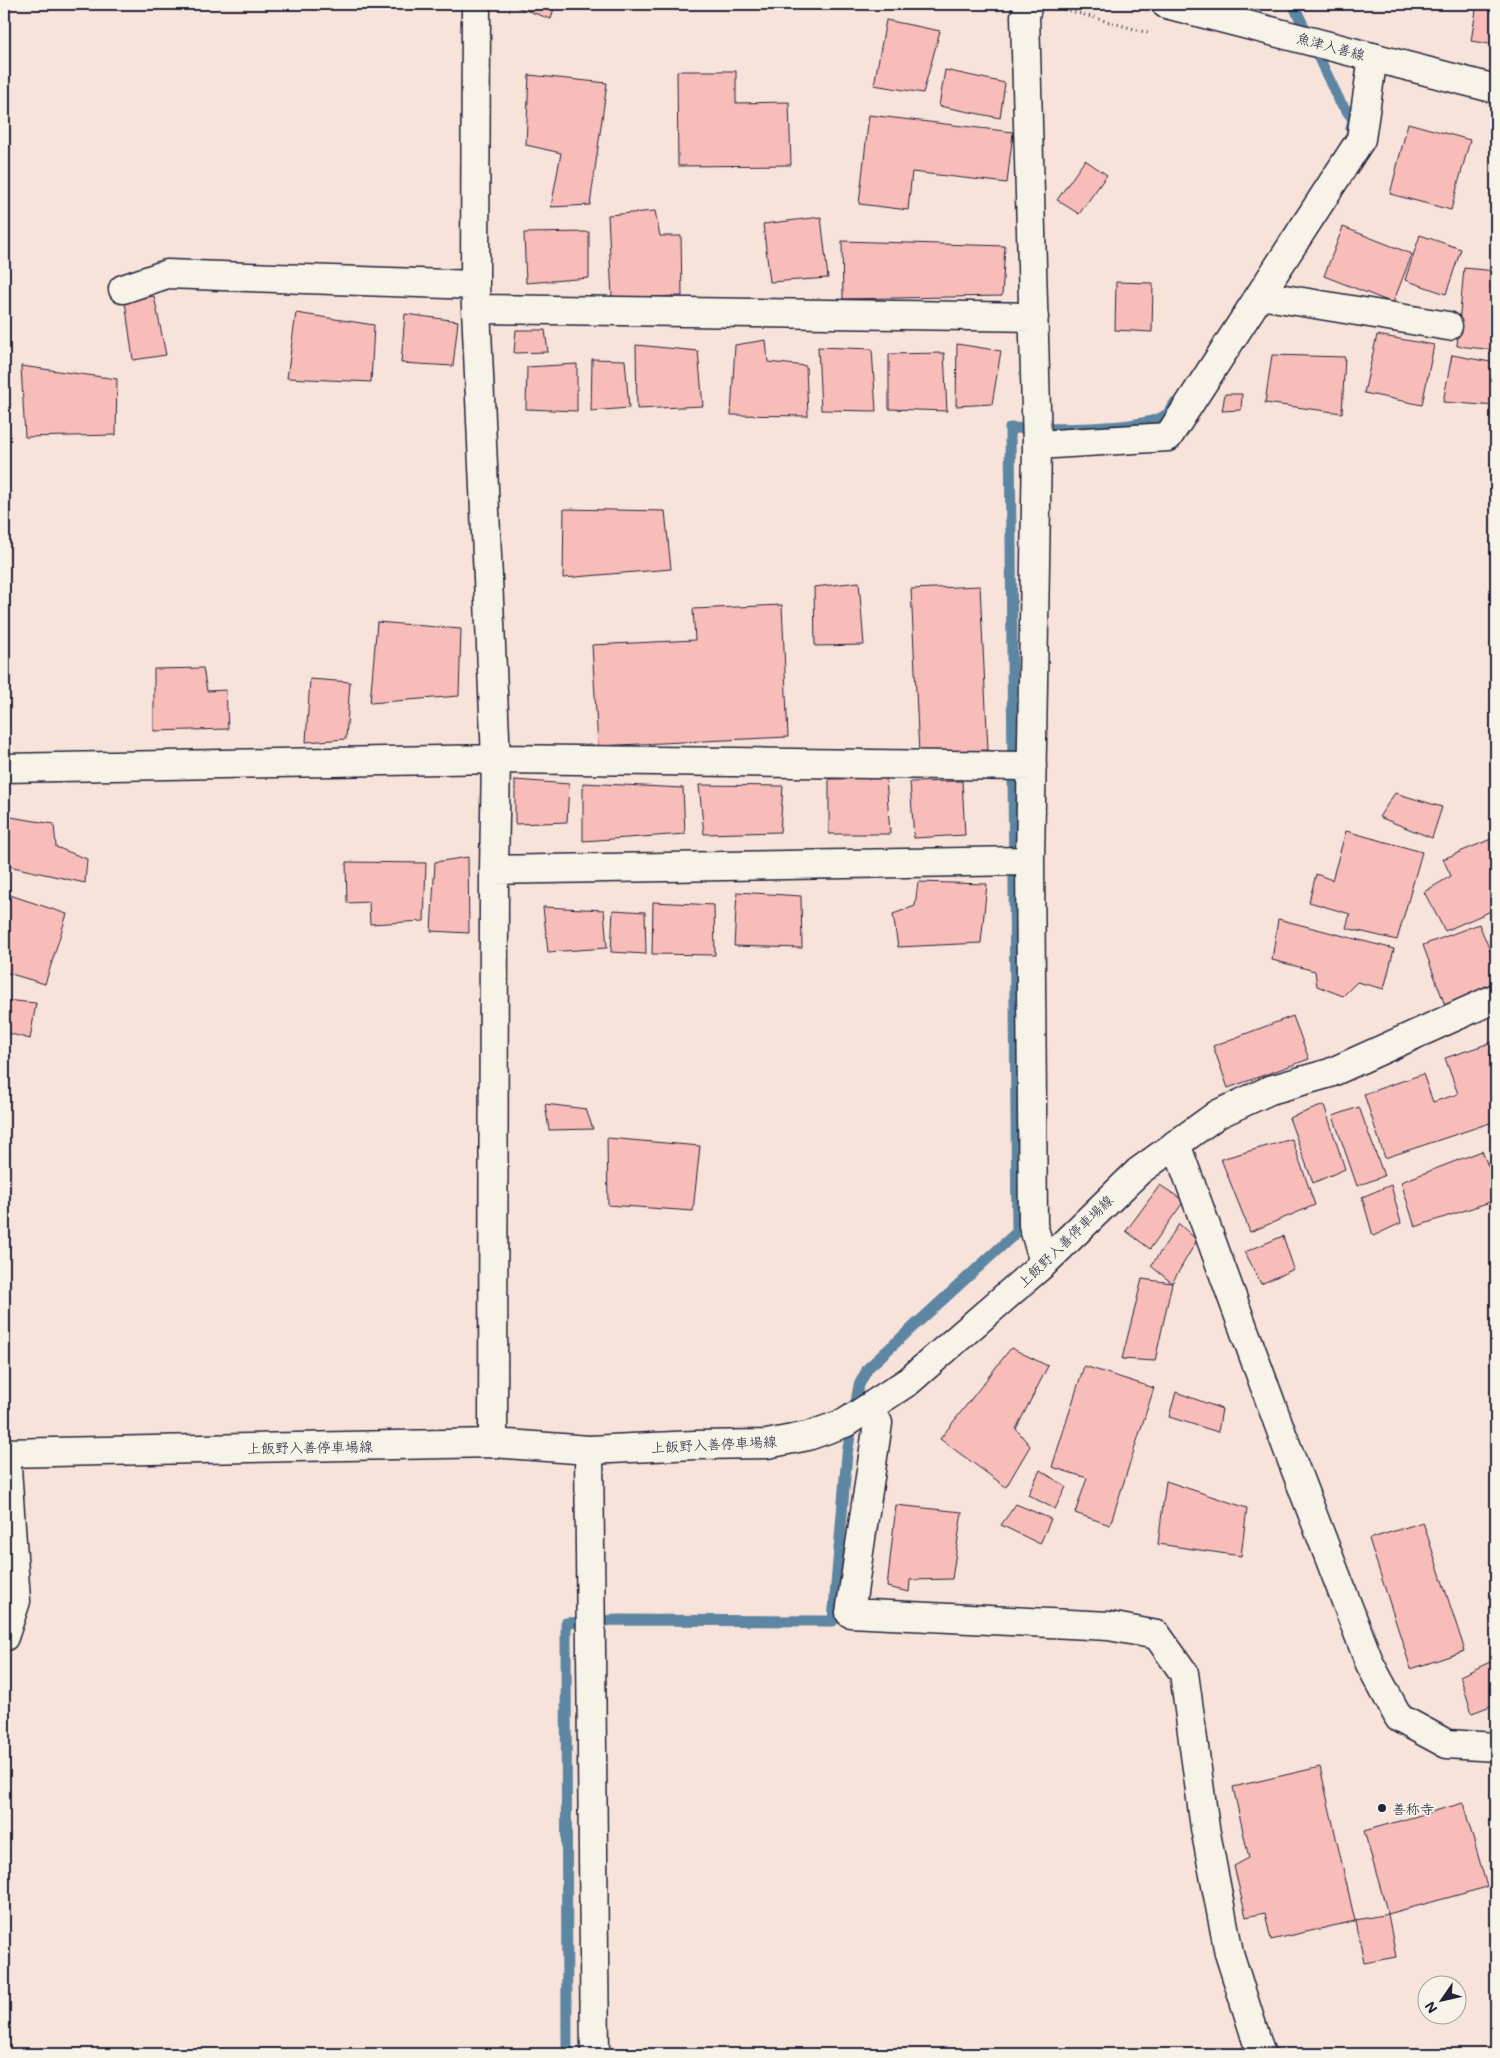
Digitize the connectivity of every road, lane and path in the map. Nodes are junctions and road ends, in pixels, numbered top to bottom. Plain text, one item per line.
1 (476, 4) edge
2 (1028, 4) edge
3 (1166, 4) edge
4 (1373, 57) junction
5 (1496, 89) edge
6 (123, 289) dead end
7 (1260, 295) junction
8 (476, 297) junction
9 (1034, 317) junction
10 (1448, 326) dead end
11 (1038, 445) junction
12 (496, 759) junction
13 (1032, 766) junction
14 (4, 768) edge
15 (1030, 861) junction
16 (494, 870) junction
17 (1496, 998) edge
18 (1176, 1144) junction
19 (1044, 1263) junction
20 (869, 1408) junction
21 (493, 1443) junction
22 (589, 1450) junction
23 (5, 1453) edge
24 (4, 1637) edge
25 (1496, 1747) edge
26 (595, 2054) edge
27 (1261, 2054) edge

1 - 8 street
2 - 9 street
3 - 4 street, 魚津入善線
4 - 5 street, 魚津入善線
4 - 7 street
6 - 8 street
7 - 10 street
7 - 11 street
8 - 9 street
8 - 12 street
9 - 11 street
11 - 13 street
12 - 13 street
12 - 14 street
12 - 16 street
13 - 15 street
15 - 16 street
15 - 19 street
16 - 21 street
17 - 18 street, 上飯野入善停車場線
18 - 19 street, 上飯野入善停車場線
18 - 25 street
19 - 20 street, 上飯野入善停車場線
20 - 22 street, 上飯野入善停車場線
20 - 27 street
21 - 22 street, 上飯野入善停車場線
21 - 23 street, 上飯野入善停車場線
22 - 26 street
23 - 24 street

